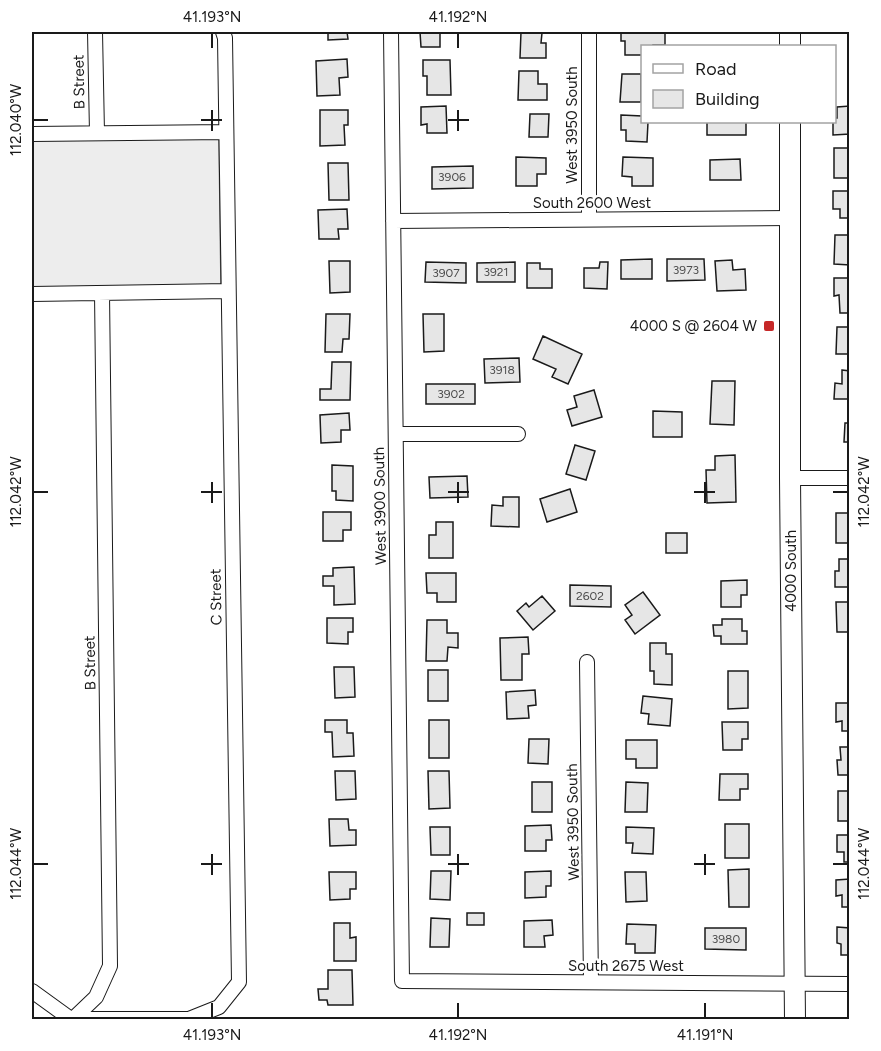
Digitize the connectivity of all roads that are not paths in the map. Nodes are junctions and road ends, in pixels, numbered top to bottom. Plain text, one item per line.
1 (95, 32) edge
2 (223, 32) edge
3 (391, 32) edge
4 (589, 32) edge
5 (790, 123) edge
6 (226, 132) junction
7 (97, 133) junction
8 (32, 134) edge
9 (790, 218) junction
10 (589, 219) junction
11 (393, 220) junction
12 (228, 291) junction
13 (102, 293) junction
14 (32, 294) edge
15 (396, 434) junction
16 (518, 435) dead end
17 (790, 478) junction
18 (849, 478) edge
19 (587, 662) dead end
20 (402, 981) joint
21 (591, 982) junction
22 (794, 983) junction
23 (849, 984) edge
24 (32, 991) edge
25 (73, 1019) edge
26 (795, 1020) edge

1 - 7 street, B Street
2 - 6 street, C Street
3 - 11 street, West 3900 South
4 - 10 street, West 3950 South
5 - 9 street, 4000 South
6 - 7 street
6 - 12 street, C Street
7 - 8 street
9 - 10 street, South 2600 West
9 - 17 street, 4000 South
10 - 11 street, South 2600 West
11 - 15 street, West 3900 South
12 - 13 street
12 - 25 street, C Street
13 - 14 street
13 - 25 street, B Street
15 - 16 street
15 - 20 street, West 3900 South
17 - 18 street
17 - 22 street, 4000 South
19 - 21 street, West 3950 South
20 - 21 street, South 2675 West
21 - 22 street, South 2675 West
22 - 23 street, South 2675 West
22 - 26 street, 4000 South
24 - 25 street

